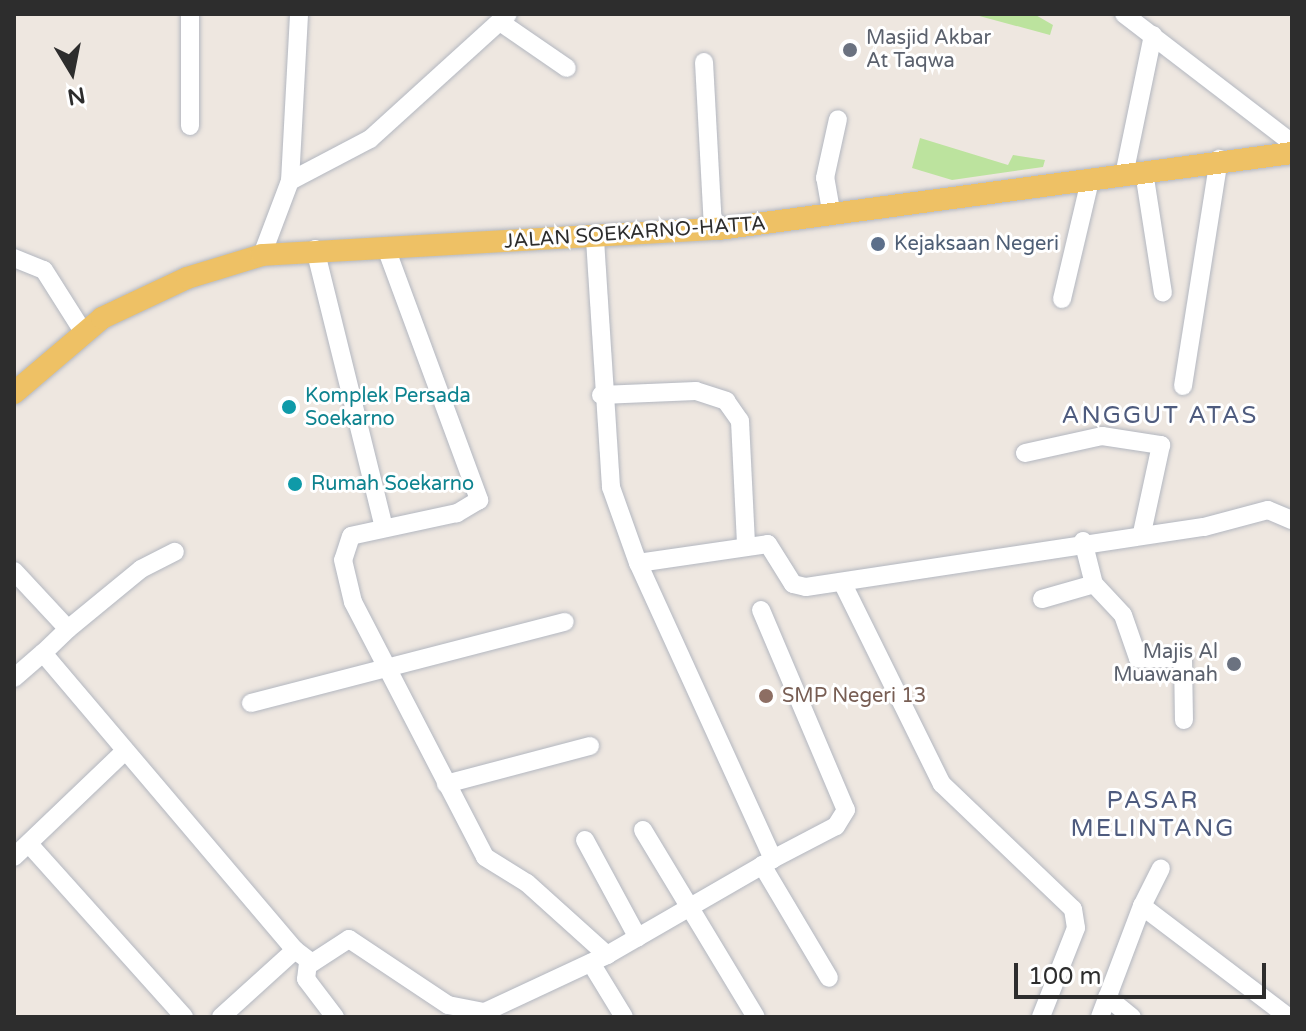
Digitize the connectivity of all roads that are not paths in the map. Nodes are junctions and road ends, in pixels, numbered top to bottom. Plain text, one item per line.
1 (190, 14) edge
2 (299, 14) edge
3 (1124, 14) edge
4 (504, 18) edge
5 (1153, 35) junction
6 (704, 62) dead end
7 (567, 68) dead end
8 (838, 119) dead end
9 (190, 126) dead end
10 (1292, 143) edge
11 (1292, 153) edge
12 (1219, 159) junction
13 (1134, 174) junction
14 (290, 181) junction
15 (1090, 181) junction
16 (832, 216) junction
17 (713, 229) junction
18 (595, 237) junction
19 (386, 248) junction
20 (315, 249) junction
21 (262, 255) junction
22 (14, 258) edge
23 (1163, 293) dead end
24 (1062, 299) dead end
25 (82, 330) junction
26 (17, 384) edge
27 (1183, 386) dead end
28 (601, 395) junction
29 (1025, 453) dead end
30 (1292, 520) edge
31 (384, 527) junction
32 (1142, 533) junction
33 (1083, 541) junction
34 (746, 545) junction
35 (175, 552) dead end
36 (638, 563) junction
37 (14, 571) edge
38 (842, 582) junction
39 (1094, 584) junction
40 (1042, 599) dead end
41 (761, 610) dead end
42 (565, 622) dead end
43 (68, 629) junction
44 (43, 653) junction
45 (388, 666) junction
46 (14, 678) edge
47 (251, 703) dead end
48 (1184, 720) dead end
49 (590, 746) dead end
50 (125, 751) junction
51 (446, 784) junction
52 (643, 830) dead end
53 (585, 840) dead end
54 (29, 844) junction
55 (14, 857) edge
56 (768, 862) junction
57 (1161, 868) dead end
58 (690, 906) junction
59 (1142, 906) junction
60 (638, 938) junction
61 (295, 950) junction
62 (599, 959) junction
63 (308, 963) junction
64 (829, 978) dead end
65 (1107, 997) junction
66 (487, 1015) edge
67 (184, 1017) edge
68 (221, 1017) edge
69 (335, 1017) edge
70 (624, 1017) edge
71 (756, 1017) edge
72 (1041, 1017) edge
73 (1100, 1017) edge
74 (1132, 1017) edge
75 (1288, 1017) edge

1 - 9 street
2 - 14 street
3 - 5 street
4 - 7 street
4 - 14 street
5 - 10 street
5 - 13 street
6 - 17 street
8 - 16 street
11 - 12 main road, JALAN SOEKARNO-HATTA
12 - 13 main road, JALAN SOEKARNO-HATTA
12 - 27 street
13 - 15 main road, JALAN SOEKARNO-HATTA
13 - 23 street
14 - 21 street
15 - 16 main road, JALAN SOEKARNO-HATTA
15 - 24 street
16 - 17 main road, JALAN SOEKARNO-HATTA
17 - 18 main road, JALAN SOEKARNO-HATTA
18 - 19 main road, JALAN SOEKARNO-HATTA
18 - 28 street
19 - 20 main road, JALAN SOEKARNO-HATTA
19 - 31 street
20 - 21 main road, JALAN SOEKARNO-HATTA
20 - 31 street
21 - 25 main road, JALAN SOEKARNO-HATTA
22 - 25 street
25 - 26 main road, JALAN SOEKARNO-HATTA
28 - 34 street
28 - 36 street
29 - 32 street
30 - 32 street
31 - 45 street
32 - 33 street
33 - 38 street
33 - 39 street
34 - 36 street
34 - 38 street
35 - 43 street
36 - 56 street
37 - 43 street
38 - 72 street
39 - 40 street
39 - 48 street
41 - 56 street
42 - 45 street
43 - 44 street
44 - 46 street
44 - 50 street
45 - 47 street
45 - 51 street
49 - 51 street
50 - 54 street
50 - 61 street
51 - 62 street
52 - 58 street
53 - 60 street
54 - 55 street
54 - 67 street
56 - 58 street
56 - 64 street
57 - 59 street
58 - 60 street
58 - 71 street
59 - 65 street
59 - 75 street
60 - 62 street
61 - 63 street
61 - 68 street
62 - 66 street
62 - 70 street
63 - 66 street
63 - 69 street
65 - 73 street
65 - 74 street

